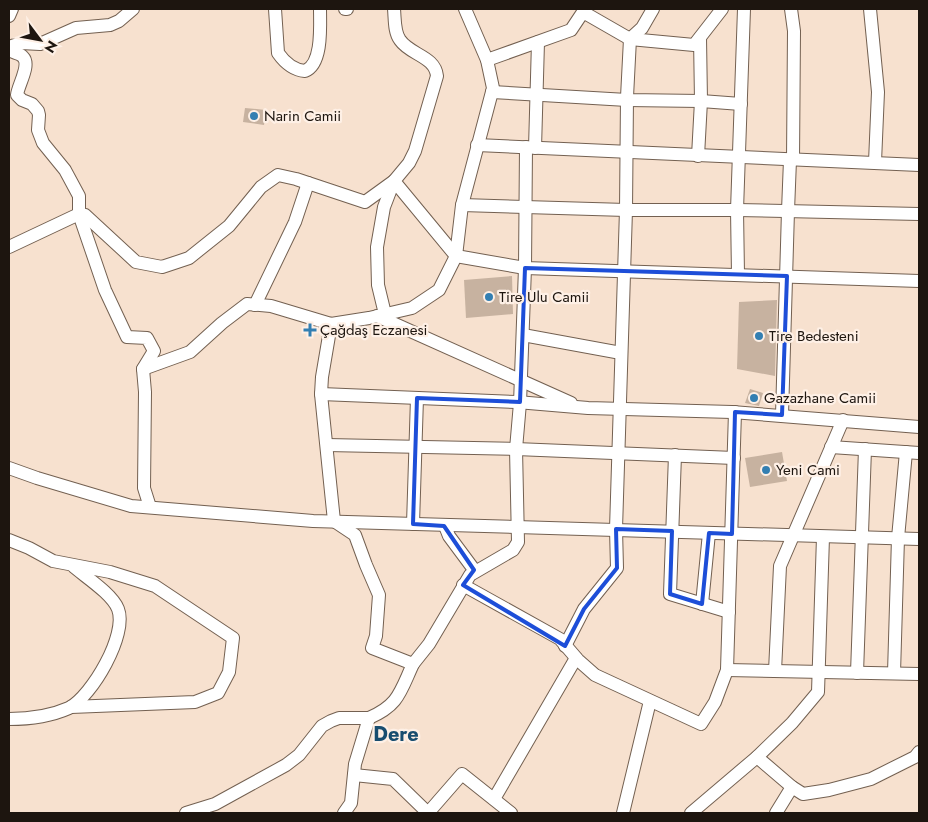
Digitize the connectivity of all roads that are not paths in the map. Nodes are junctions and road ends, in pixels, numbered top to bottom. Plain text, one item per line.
1 (12, 9) edge
2 (133, 9) edge
3 (275, 9) edge
4 (320, 9) edge
5 (394, 9) edge
6 (465, 9) edge
7 (653, 9) edge
8 (722, 9) edge
9 (744, 9) edge
10 (791, 9) edge
11 (870, 9) edge
12 (9, 16) edge
13 (700, 38) junction
14 (630, 40) junction
15 (538, 42) junction
16 (9, 49) edge
17 (487, 60) junction
18 (492, 92) junction
19 (536, 96) junction
20 (626, 100) junction
21 (701, 101) junction
22 (741, 104) junction
23 (477, 145) junction
24 (530, 148) junction
25 (625, 153) junction
26 (698, 156) junction
27 (740, 158) junction
28 (792, 160) junction
29 (875, 162) junction
30 (919, 165) edge
31 (394, 181) junction
32 (308, 183) junction
33 (462, 204) junction
34 (526, 207) junction
35 (626, 210) junction
36 (737, 210) junction
37 (788, 211) junction
38 (79, 214) junction
39 (919, 214) edge
40 (9, 247) edge
41 (456, 256) junction
42 (525, 268) junction
43 (623, 270) junction
44 (738, 274) junction
45 (787, 276) junction
46 (919, 281) edge
47 (255, 304) junction
48 (381, 315) junction
49 (331, 324) junction
50 (523, 335) junction
51 (621, 353) junction
52 (143, 368) junction
53 (521, 381) junction
54 (321, 394) junction
55 (417, 398) junction
56 (520, 403) junction
57 (580, 408) junction
58 (620, 409) junction
59 (735, 412) junction
60 (782, 415) junction
61 (843, 420) junction
62 (919, 427) edge
63 (327, 445) junction
64 (416, 447) junction
65 (831, 447) junction
66 (516, 449) junction
67 (865, 449) junction
68 (913, 452) edge
69 (619, 453) junction
70 (675, 455) junction
71 (734, 458) junction
72 (9, 468) edge
73 (150, 507) junction
74 (334, 521) junction
75 (413, 524) junction
76 (445, 526) junction
77 (518, 527) junction
78 (616, 529) junction
79 (672, 532) junction
80 (709, 533) junction
81 (732, 534) junction
82 (792, 536) junction
83 (823, 536) junction
84 (861, 538) junction
85 (898, 538) junction
86 (919, 539) edge
87 (9, 540) edge
88 (74, 567) junction
89 (475, 571) junction
90 (463, 585) junction
91 (702, 604) junction
92 (729, 612) junction
93 (565, 646) junction
94 (576, 658) junction
95 (413, 664) junction
96 (727, 670) junction
97 (776, 671) junction
98 (819, 672) junction
99 (857, 673) junction
100 (894, 673) junction
101 (919, 674) edge
102 (650, 701) junction
103 (70, 707) junction
104 (369, 718) junction
105 (9, 719) edge
106 (919, 752) edge
107 (757, 757) junction
108 (354, 775) junction
109 (792, 787) junction
110 (494, 799) junction
111 (186, 813) edge
112 (344, 813) edge
113 (428, 813) edge
114 (512, 813) edge
115 (623, 813) edge
116 (691, 813) edge
117 (777, 813) edge

1 - 12 street
2 - 16 street
3 - 4 street
5 - 31 street
6 - 17 street
7 - 14 street
8 - 13 street
9 - 22 street
10 - 28 street
11 - 29 street
13 - 14 street
13 - 21 street
14 - 15 street
14 - 20 street
15 - 17 street
15 - 19 street
16 - 38 street
17 - 18 street
18 - 19 street
18 - 23 street
19 - 20 street
19 - 24 street
20 - 21 street
20 - 25 street
21 - 22 street
21 - 26 street
22 - 27 street
23 - 24 street
23 - 33 street
24 - 25 street
24 - 34 street
25 - 26 street
25 - 35 street
26 - 27 street
27 - 28 street
27 - 36 street
28 - 29 street
28 - 37 street
29 - 30 street
31 - 32 street
31 - 41 street
31 - 48 street
32 - 38 street
32 - 47 street
33 - 34 street
33 - 41 street
34 - 35 street
34 - 42 street
35 - 36 street
35 - 43 street
36 - 37 street
36 - 44 street
37 - 39 street
37 - 45 street
38 - 40 street
38 - 52 street
41 - 42 street
41 - 48 street
42 - 43 street
42 - 50 street
43 - 44 street
43 - 51 street
44 - 45 street
45 - 46 street
45 - 60 street
47 - 49 street
47 - 52 street
48 - 49 street
48 - 53 street
49 - 54 street
50 - 51 street
50 - 53 street
51 - 58 street
52 - 73 street
53 - 56 street
53 - 57 street
54 - 55 street
54 - 63 street
55 - 56 street
55 - 64 street
56 - 57 street
56 - 66 street
57 - 58 street
58 - 59 street
58 - 69 street
59 - 60 street
59 - 71 street
60 - 61 street
61 - 62 street
61 - 65 street
63 - 64 street
63 - 74 street
64 - 66 street
64 - 75 street
65 - 67 street
65 - 82 street
66 - 69 street
66 - 77 street
67 - 68 street
67 - 84 street
68 - 85 street
69 - 70 street
69 - 78 street
70 - 71 street
70 - 79 street
71 - 81 street
72 - 73 street
73 - 74 street
74 - 75 street
74 - 95 street
75 - 76 street
76 - 77 street
76 - 89 street
77 - 78 street
77 - 89 street
78 - 79 street
78 - 93 street
79 - 80 street
79 - 91 street
80 - 81 street
80 - 91 street
81 - 82 street
81 - 92 street
82 - 83 street
82 - 97 street
83 - 84 street
83 - 98 street
84 - 85 street
84 - 99 street
85 - 86 street
85 - 100 street
87 - 88 street
88 - 103 street
88 - 103 street
89 - 90 street
90 - 93 street
90 - 95 street
91 - 92 street
92 - 96 street
93 - 94 street
94 - 102 street
94 - 110 street
95 - 104 street
96 - 97 street
96 - 102 street
97 - 98 street
98 - 99 street
98 - 107 street
99 - 100 street
100 - 101 street
102 - 115 street
103 - 105 street
104 - 108 street
104 - 111 street
106 - 109 street
107 - 109 street
107 - 116 street
108 - 112 street
108 - 113 street
109 - 117 street
110 - 113 street
110 - 114 street

